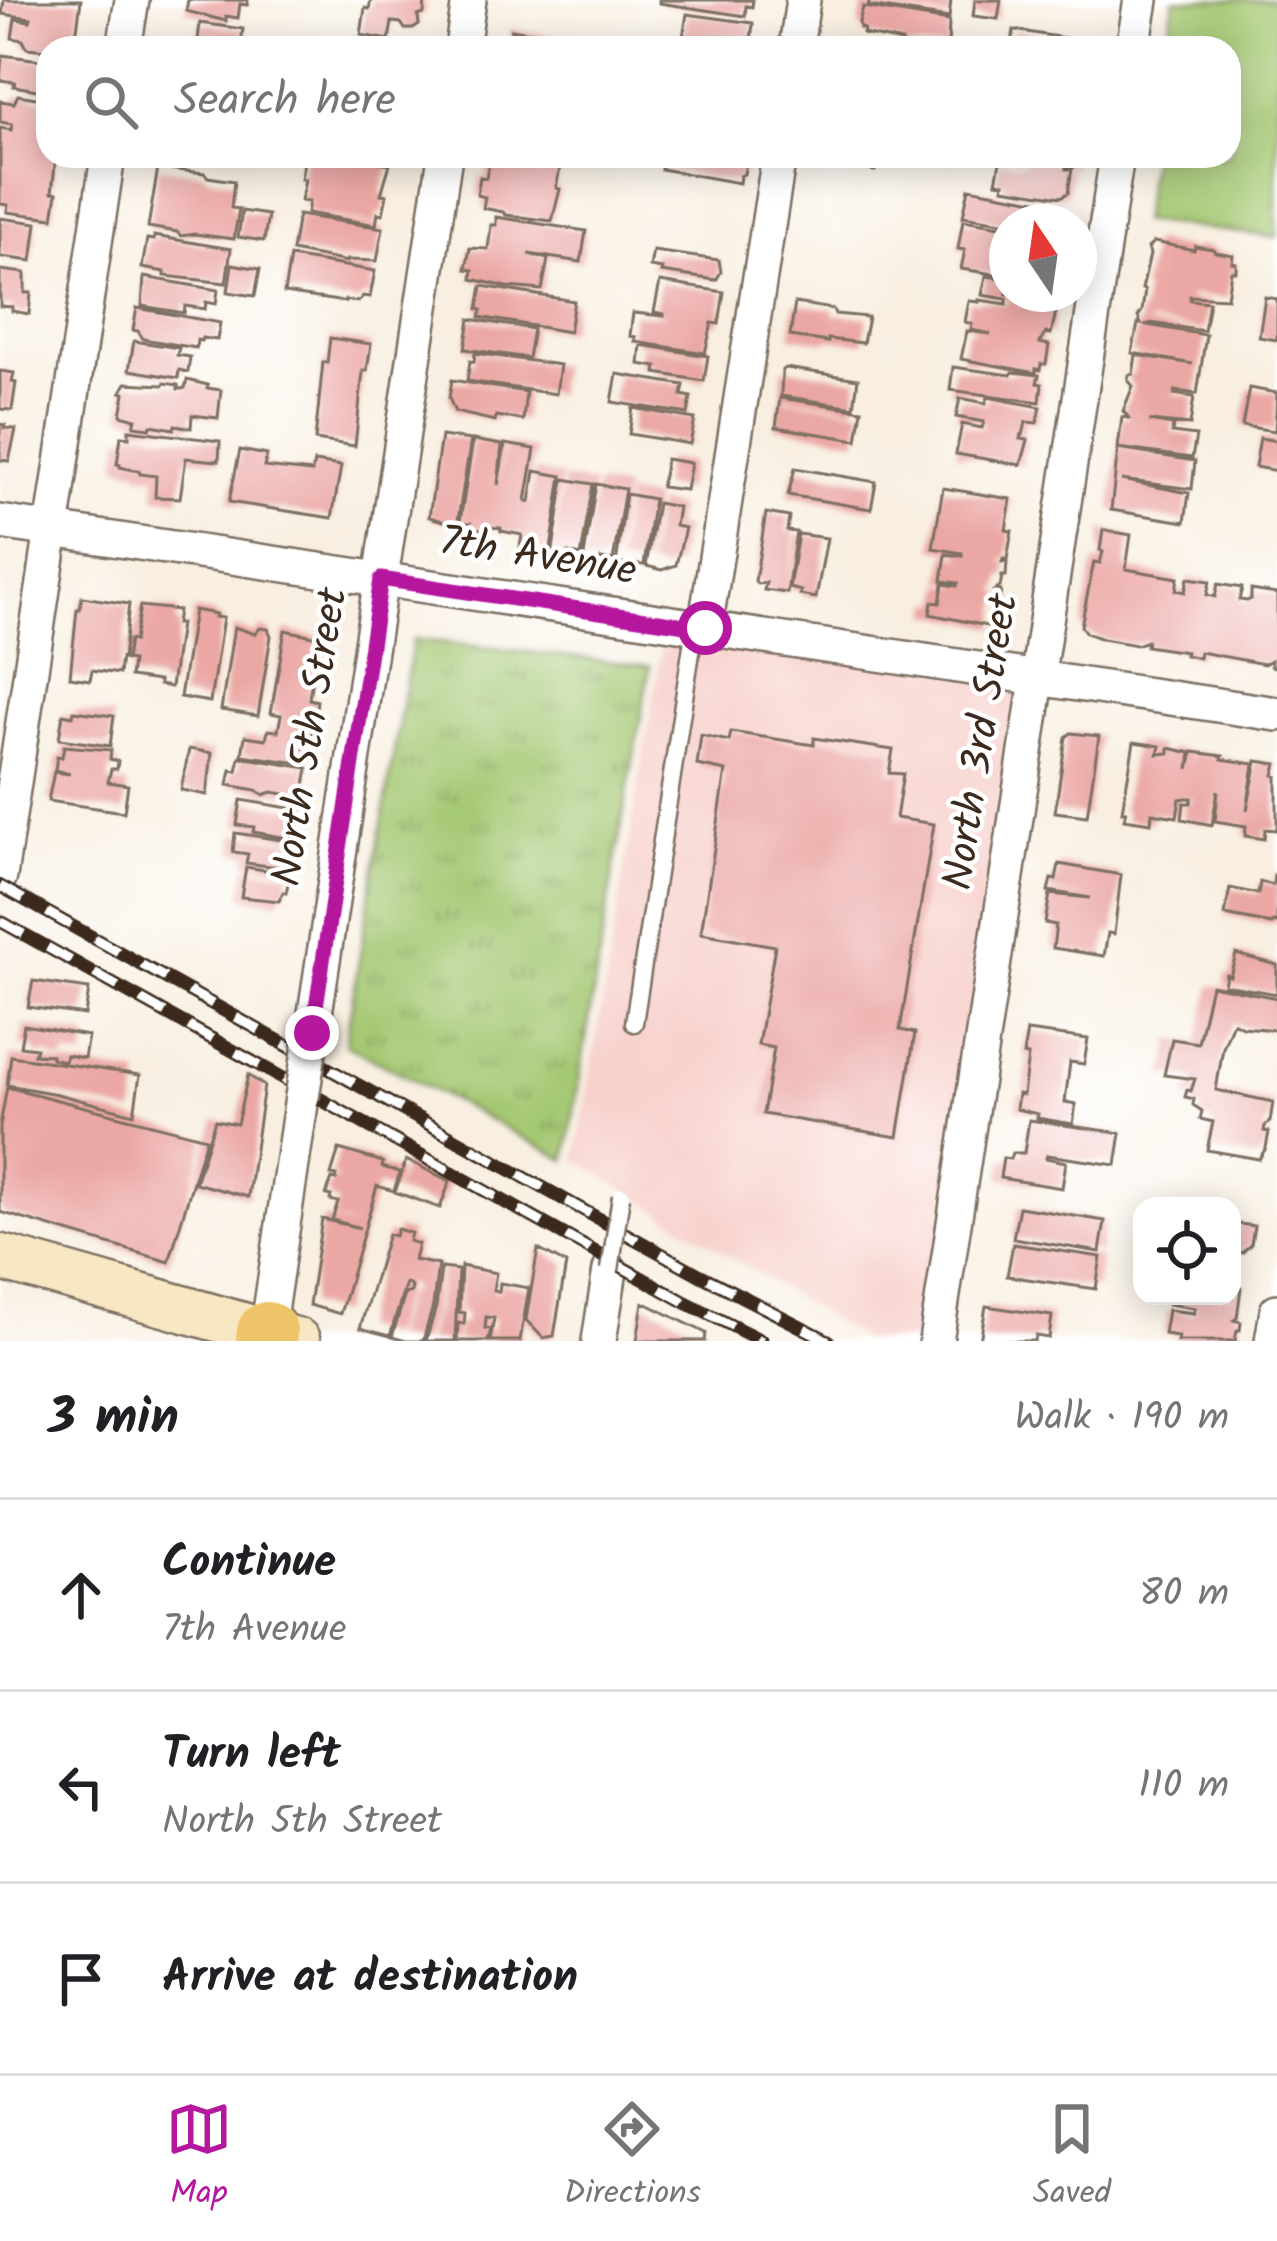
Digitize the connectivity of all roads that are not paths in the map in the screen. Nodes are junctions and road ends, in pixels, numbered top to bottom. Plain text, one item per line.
1 (132, 0) edge
2 (469, 0) edge
3 (803, 0) edge
4 (1141, 0) edge
5 (126, 36) edge
6 (464, 36) edge
7 (798, 36) edge
8 (1135, 36) edge
9 (106, 168) edge
10 (444, 168) edge
11 (777, 168) edge
12 (1115, 168) edge
13 (0, 522) edge
14 (52, 530) junction
15 (381, 579) junction
16 (700, 627) junction
17 (1038, 678) junction
18 (1277, 714) edge
19 (2, 866) edge
20 (634, 1023) dead end
21 (621, 1196) dead end
22 (0, 1257) edge
23 (610, 1270) joint
24 (1277, 1311) edge
25 (277, 1338) edge
26 (599, 1341) edge
27 (936, 1341) edge
28 (1273, 1341) edge

1 - 5 street
2 - 6 street
3 - 7 street
4 - 8 street
9 - 14 street
10 - 15 street, North 5th Street
11 - 16 street
12 - 17 street, North 3rd Street
13 - 14 street, 7th Avenue
14 - 15 street, 7th Avenue
14 - 19 street
15 - 16 street, 7th Avenue
15 - 25 street, North 5th Street, bridge
16 - 17 street, 7th Avenue
16 - 20 lane
17 - 18 street, 7th Avenue
17 - 27 street, North 3rd Street
21 - 23 lane, bridge
22 - 25 main road
23 - 26 street
24 - 28 street

